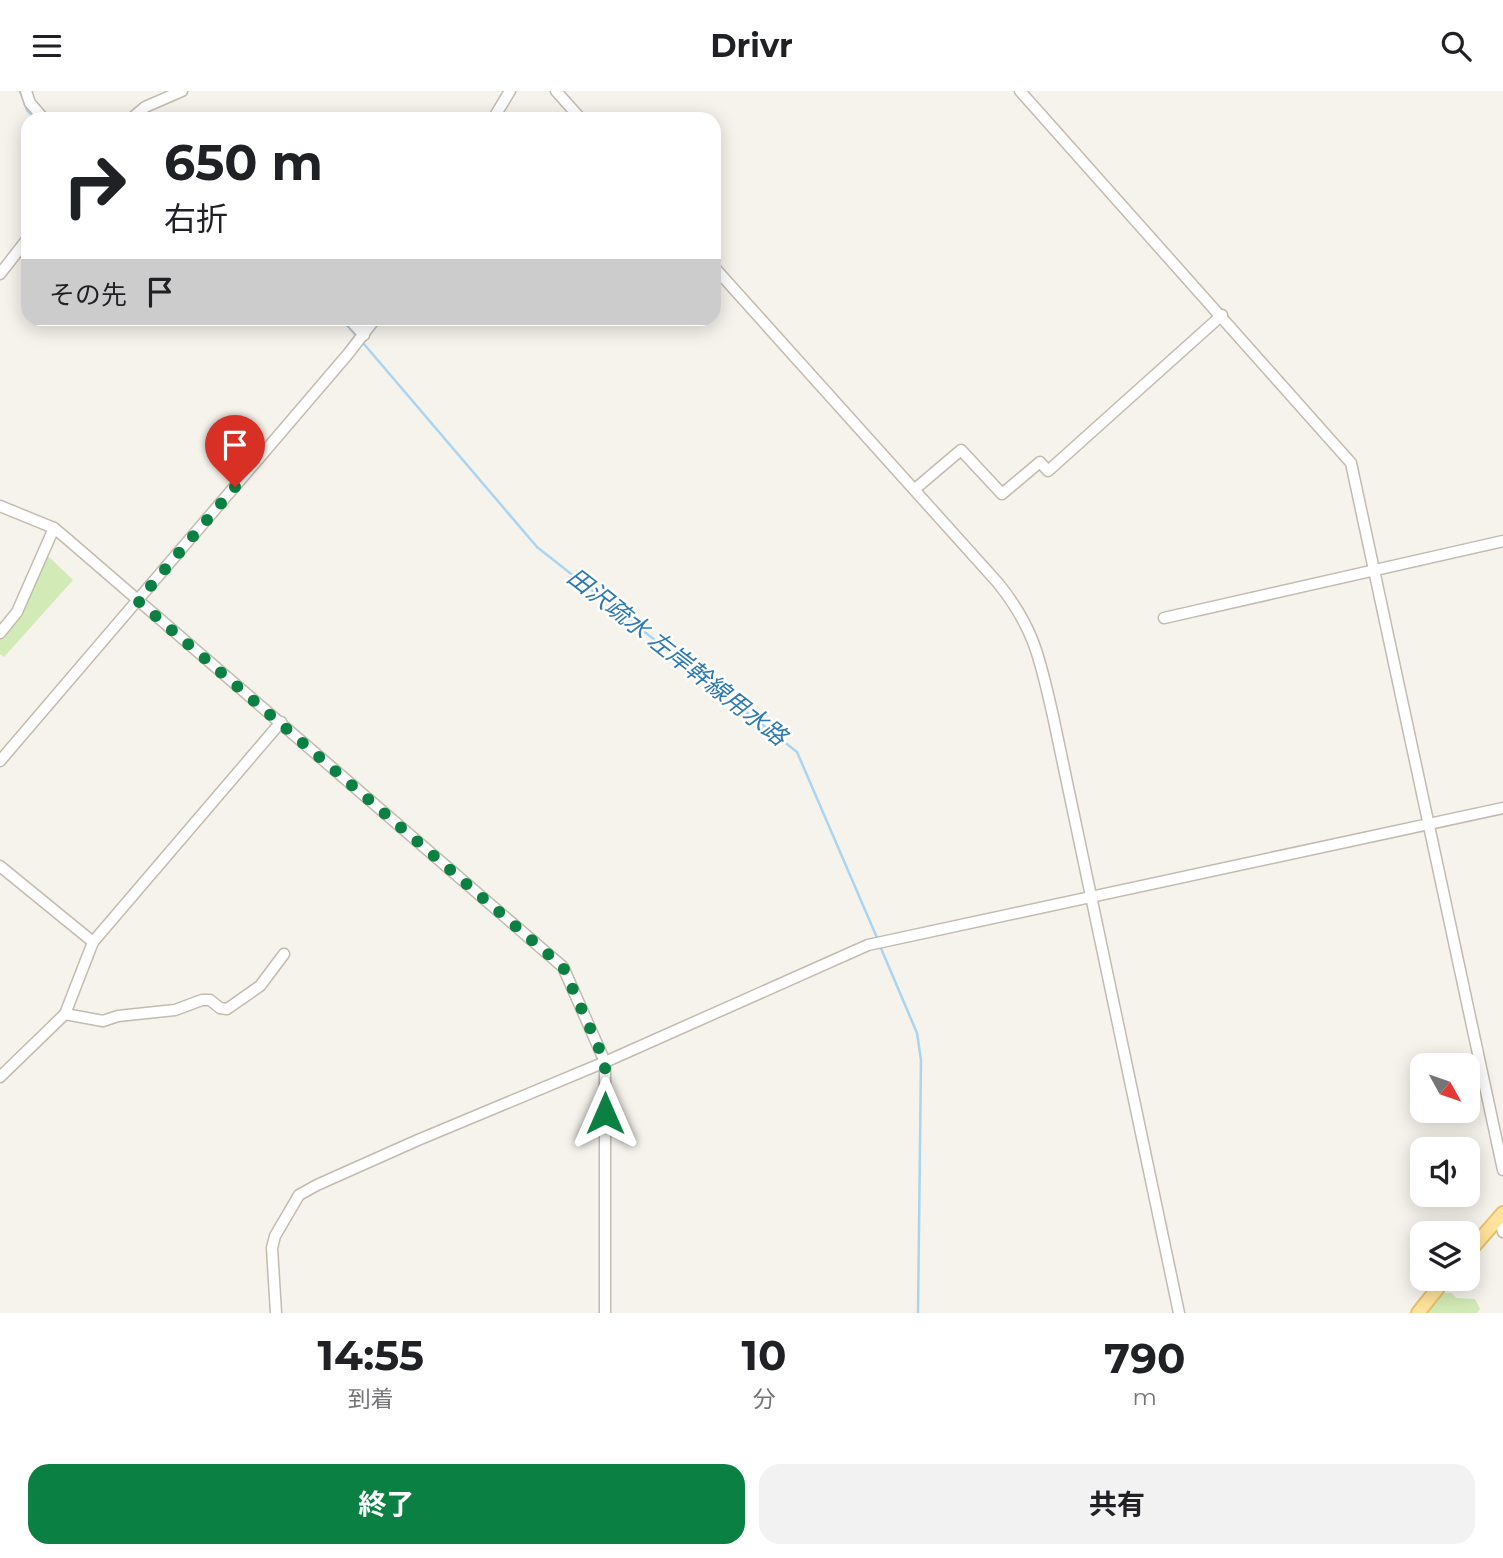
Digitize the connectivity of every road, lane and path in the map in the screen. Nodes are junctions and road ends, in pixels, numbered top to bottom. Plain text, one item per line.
1 (26, 91) edge
2 (181, 91) edge
3 (510, 91) edge
4 (556, 91) edge
5 (1020, 91) edge
6 (38, 112) edge
7 (139, 112) edge
8 (498, 112) edge
9 (575, 112) edge
10 (21, 247) edge
11 (0, 274) edge
12 (721, 275) edge
13 (1222, 315) junction
14 (356, 326) edge
15 (370, 326) edge
16 (364, 335) junction
17 (915, 489) junction
18 (0, 506) edge
19 (54, 528) junction
20 (1503, 541) edge
21 (1375, 568) junction
22 (138, 601) junction
23 (1164, 618) dead end
24 (0, 632) edge
25 (281, 722) junction
26 (0, 761) edge
27 (1503, 808) edge
28 (1429, 824) junction
29 (0, 866) edge
30 (1091, 895) junction
31 (93, 942) junction
32 (284, 954) dead end
33 (65, 1014) junction
34 (605, 1062) junction
35 (0, 1077) edge
36 (1503, 1170) edge
37 (1501, 1216) edge
38 (1503, 1232) edge
39 (1480, 1240) edge
40 (1435, 1291) edge
41 (276, 1313) edge
42 (605, 1313) edge
43 (1179, 1313) edge
44 (1418, 1313) edge

1 - 6 street
2 - 7 street
3 - 8 street
4 - 9 street
5 - 13 street
10 - 11 street
12 - 17 street
13 - 17 street
13 - 21 street
14 - 16 street
15 - 16 street
16 - 22 street
17 - 30 street
18 - 19 street
19 - 22 street
19 - 24 street
20 - 21 street
21 - 23 street
21 - 28 street
22 - 25 street
22 - 26 street
25 - 31 street
25 - 34 street
27 - 28 street
28 - 30 street
28 - 36 street
29 - 31 street
30 - 34 street
30 - 43 street
31 - 33 street
32 - 33 street
33 - 35 street
34 - 41 street
34 - 42 street
37 - 38 street
37 - 39 main road
40 - 44 main road

